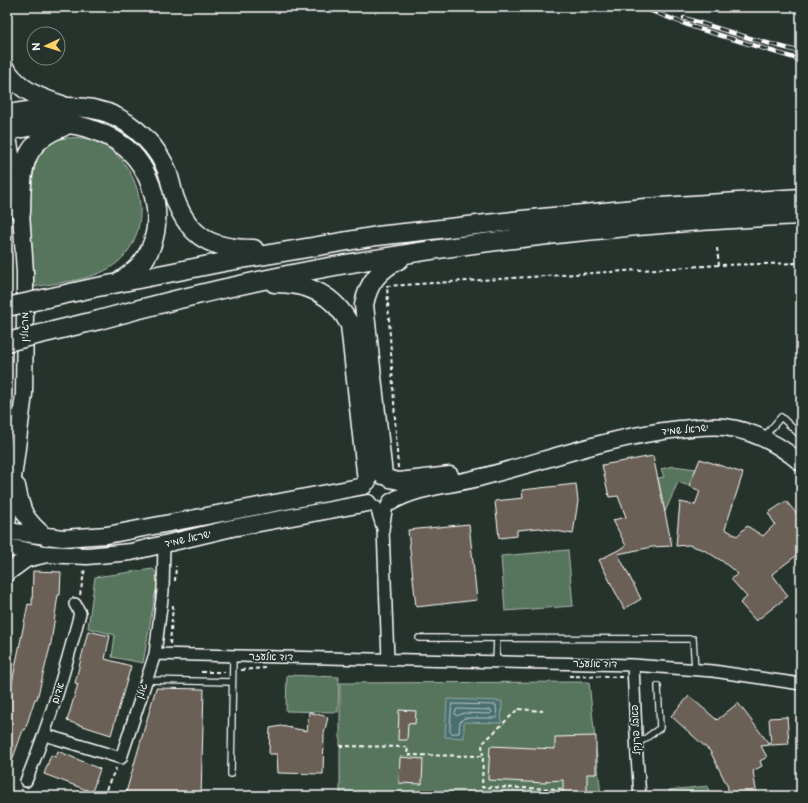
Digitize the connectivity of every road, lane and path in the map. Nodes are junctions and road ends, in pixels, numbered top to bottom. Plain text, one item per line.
1 (7, 71) edge
2 (67, 106) junction
3 (7, 114) edge
4 (78, 125) junction
5 (7, 131) edge
6 (801, 198) edge
7 (21, 213) junction
8 (801, 215) edge
9 (717, 248) dead end
10 (301, 249) junction
11 (412, 253) junction
12 (801, 263) edge
13 (719, 265) junction
14 (116, 284) junction
15 (239, 285) junction
16 (7, 307) edge
17 (7, 342) edge
18 (798, 433) dead end
19 (762, 439) junction
20 (561, 454) junction
21 (801, 463) edge
22 (14, 475) junction
23 (381, 480) junction
24 (381, 504) junction
25 (7, 524) edge
26 (7, 531) edge
27 (46, 537) junction
28 (164, 544) junction
29 (7, 547) edge
30 (44, 554) junction
31 (87, 556) junction
32 (7, 573) edge
33 (76, 606) joint
34 (419, 638) dead end
35 (497, 638) junction
36 (155, 654) junction
37 (233, 657) junction
38 (388, 659) junction
39 (496, 662) junction
40 (633, 665) junction
41 (695, 669) junction
42 (145, 680) junction
43 (232, 682) junction
44 (801, 684) edge
45 (658, 686) dead end
46 (543, 711) dead end
47 (45, 735) junction
48 (636, 745) junction
49 (340, 746) dead end
50 (483, 756) junction
51 (121, 758) junction
52 (231, 774) dead end
53 (26, 781) dead end
54 (563, 789) dead end
55 (102, 796) edge
56 (640, 796) edge

1 - 2 main road
2 - 3 main road
2 - 10 main road
4 - 5 main road
4 - 7 main road
4 - 14 main road
5 - 7 street, מרגולין
6 - 10 main road
7 - 22 street, מרגולין
8 - 11 main road
9 - 13 path
10 - 14 main road
11 - 15 main road
11 - 23 main road
12 - 13 path
13 - 23 path
14 - 16 main road, bridge
15 - 17 main road, bridge
15 - 23 main road
18 - 19 lane
19 - 20 street, ישראל שמיד
19 - 21 street, ישראל שמיד
20 - 23 street, ישראל שמיד
20 - 24 street, ישראל שמיד
22 - 25 street, מרגולין
22 - 27 street
23 - 24 street
23 - 24 street
23 - 27 street, ישראל שמיד
24 - 28 street, ישראל שמיד
24 - 38 street
26 - 27 street, ישראל שמיד
28 - 31 street, ישראל שמיד
28 - 36 street, גולן
29 - 30 street, ישראל שמיד
30 - 31 street, ישראל שמיד
30 - 32 street
31 - 33 path
33 - 47 street, אדום
34 - 35 lane
35 - 39 lane
35 - 41 lane
36 - 37 street, דוד אלעזר
36 - 42 street, גולן
37 - 38 street, דוד אלעזר
37 - 43 lane
38 - 39 street, דוד אלעזר
39 - 40 street, דוד אלעזר
40 - 41 street, דוד אלעזר
40 - 48 street, פאבל פרנקל
41 - 44 street, דוד אלעזר
42 - 43 lane
42 - 51 street, גולן
43 - 52 lane
45 - 48 lane
46 - 50 path
47 - 51 street
47 - 53 street, אדום
48 - 56 street, פאבל פרנקל
49 - 50 path
50 - 54 path
51 - 55 path

